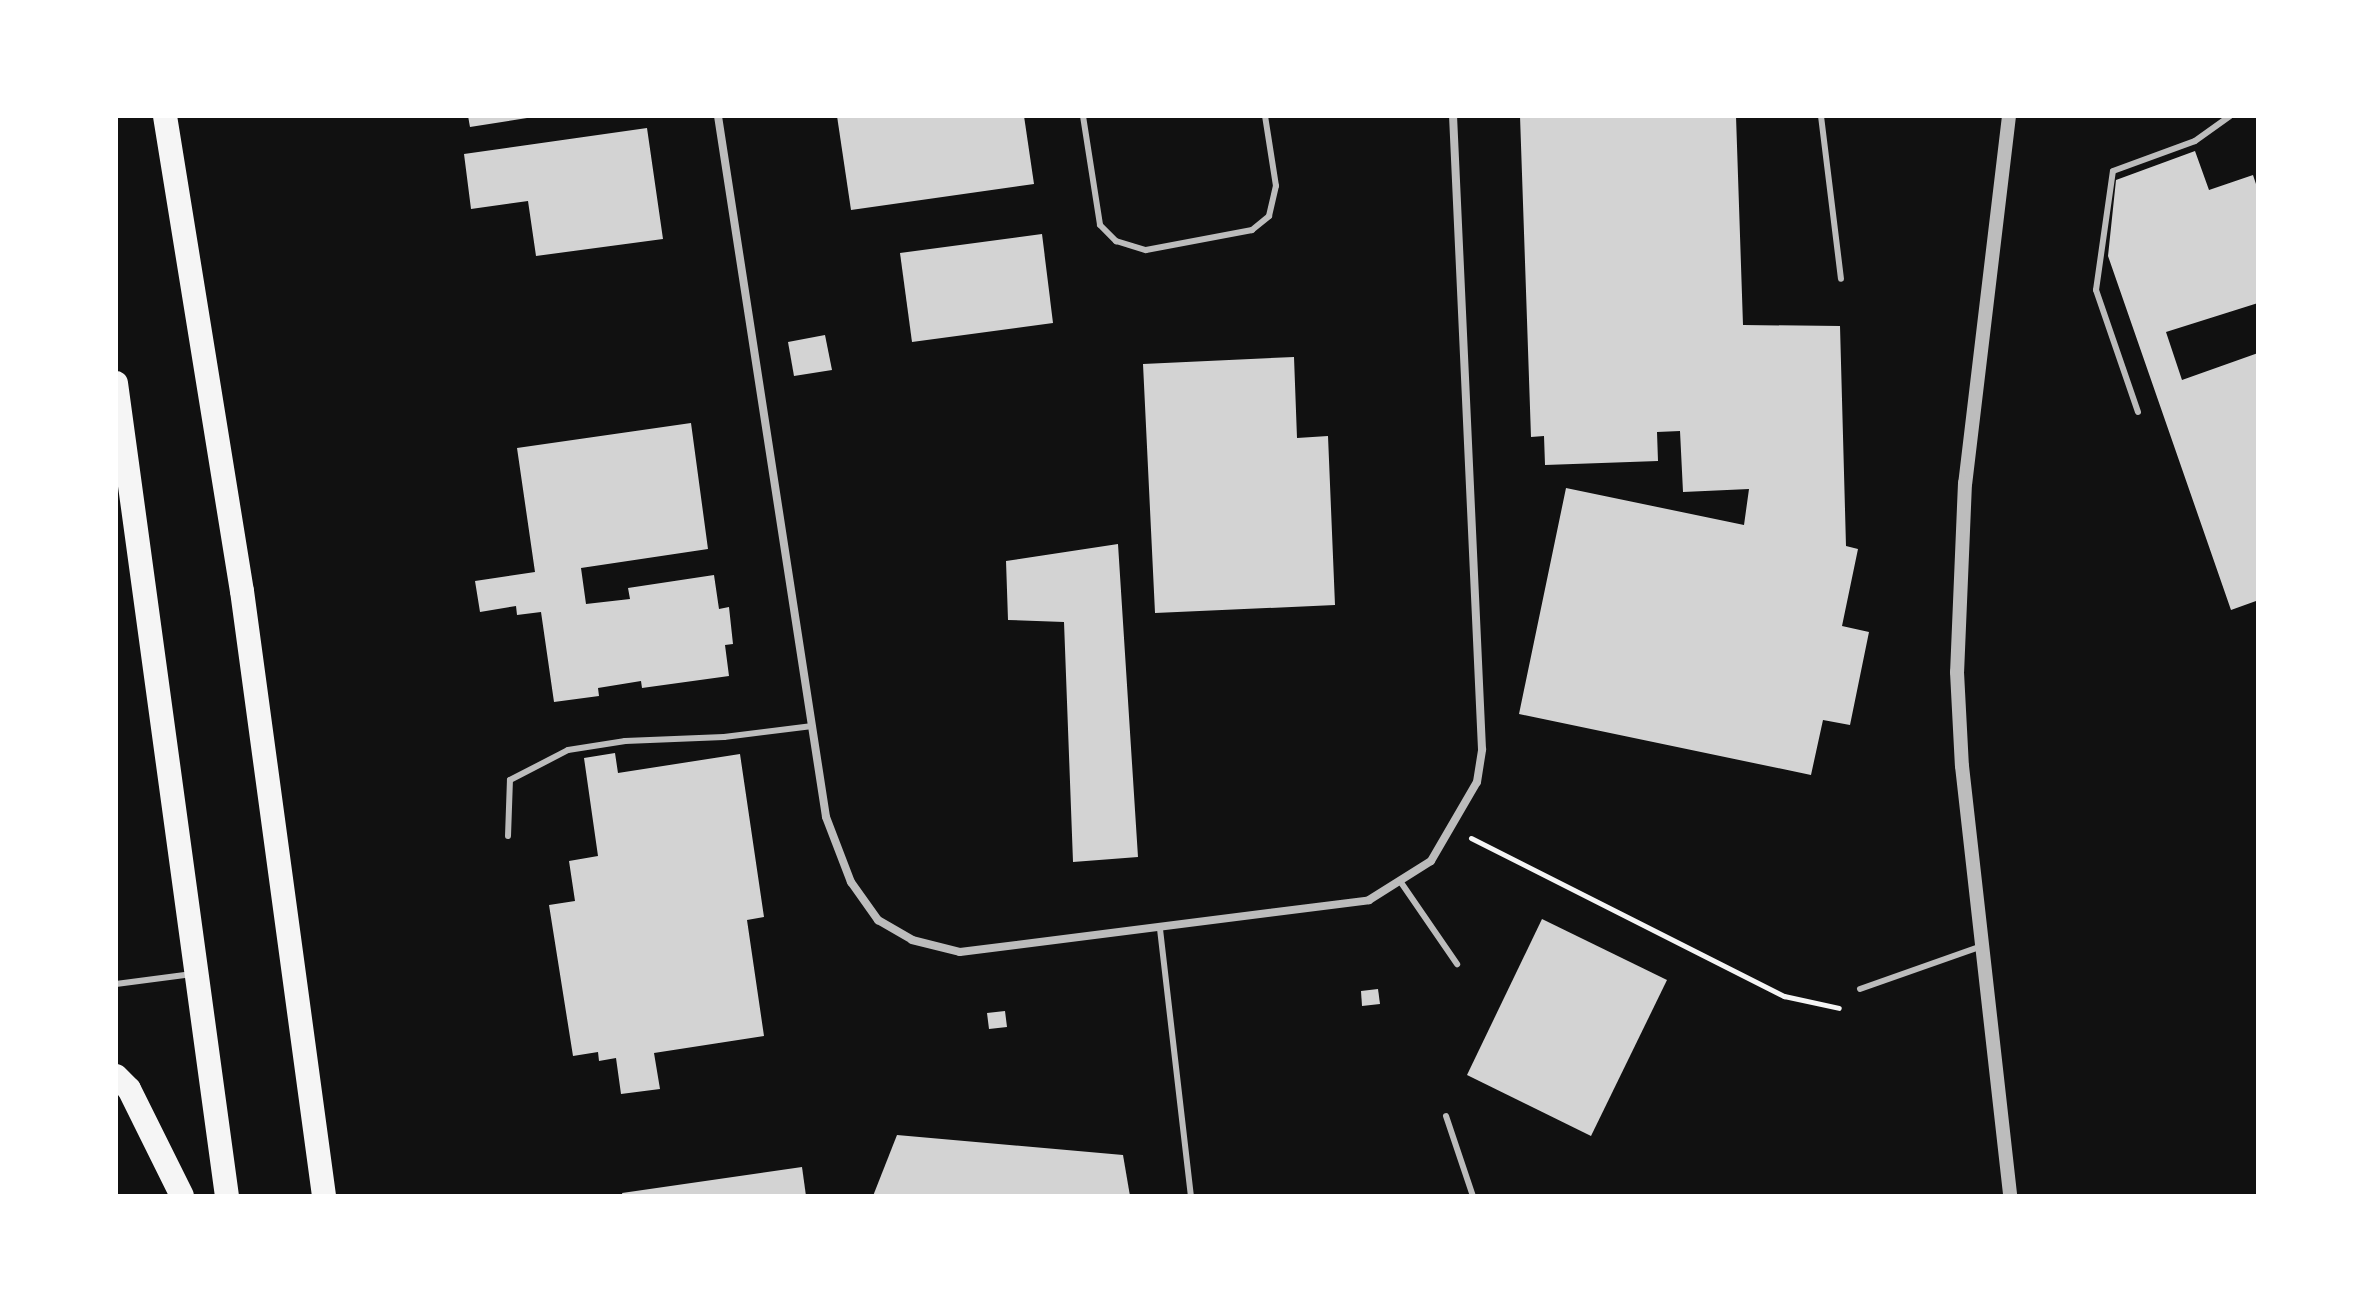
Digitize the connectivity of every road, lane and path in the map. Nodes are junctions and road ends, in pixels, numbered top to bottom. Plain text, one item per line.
1 (165, 116) edge
2 (718, 116) edge
3 (1083, 116) edge
4 (1265, 116) edge
5 (1453, 116) edge
6 (1821, 116) edge
7 (2009, 116) edge
8 (2230, 116) edge
9 (1841, 279) dead end
10 (116, 383) edge
11 (2138, 412) dead end
12 (812, 726) junction
13 (1450, 827) junction
14 (508, 836) dead end
15 (1400, 881) junction
16 (1160, 929) junction
17 (1982, 946) junction
18 (1457, 964) dead end
19 (199, 973) junction
20 (116, 984) edge
21 (1860, 989) dead end
22 (1839, 1008) dead end
23 (116, 1076) edge
24 (1446, 1116) dead end
25 (182, 1196) edge
26 (227, 1196) edge
27 (324, 1196) edge
28 (1191, 1196) edge
29 (1473, 1196) edge
30 (2010, 1196) edge

1 - 27 highway
2 - 12 street
3 - 4 lane
5 - 13 street
6 - 9 lane
7 - 17 street
8 - 11 lane
10 - 19 highway
12 - 14 lane
12 - 16 street
13 - 15 street
13 - 22 path
15 - 16 street
15 - 18 lane
16 - 28 lane
17 - 21 lane
17 - 30 street
19 - 20 lane
19 - 26 highway
23 - 25 highway
24 - 29 lane

